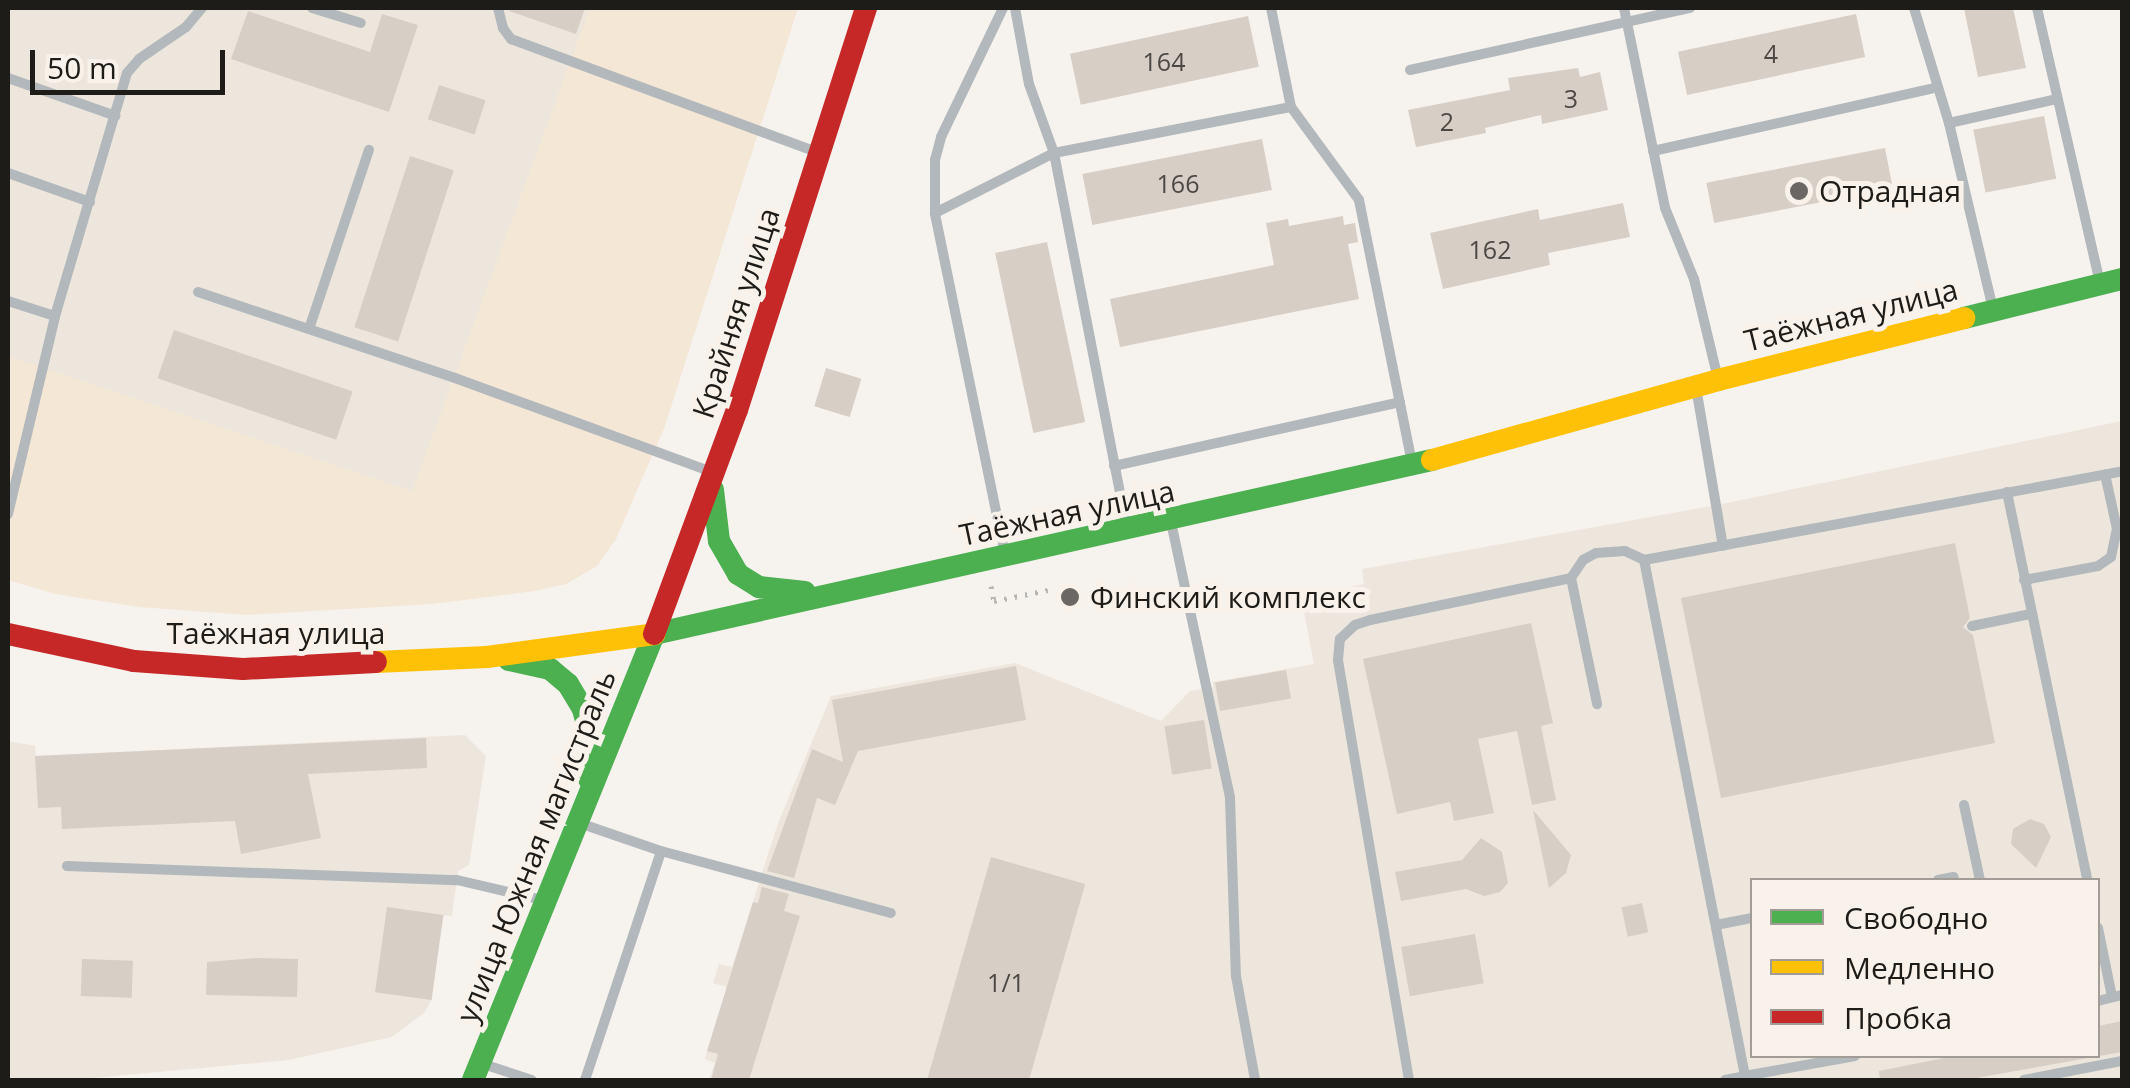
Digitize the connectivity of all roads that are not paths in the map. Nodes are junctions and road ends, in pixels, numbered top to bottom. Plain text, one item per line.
1 (202, 8) edge
2 (312, 8) edge
3 (498, 8) edge
4 (866, 8) edge
5 (1003, 8) edge
6 (1015, 8) edge
7 (1271, 8) edge
8 (1624, 8) edge
9 (1690, 8) edge
10 (1914, 8) edge
11 (2037, 8) edge
12 (360, 23) dead end
13 (1627, 23) junction
14 (1410, 70) dead end
15 (8, 78) edge
16 (1936, 88) junction
17 (2057, 99) junction
18 (1292, 107) junction
19 (116, 116) junction
20 (1949, 123) junction
21 (368, 150) dead end
22 (1653, 151) junction
23 (820, 154) junction
24 (1054, 154) junction
25 (8, 173) edge
26 (90, 202) junction
27 (935, 213) junction
28 (2111, 282) edge
29 (198, 292) dead end
30 (8, 301) edge
31 (1993, 310) junction
32 (55, 316) junction
33 (309, 329) junction
34 (1707, 383) junction
35 (1400, 402) junction
36 (1413, 465) junction
37 (1114, 466) junction
38 (2122, 471) edge
39 (713, 472) junction
40 (2105, 474) junction
41 (2007, 492) junction
42 (8, 514) edge
43 (1171, 521) junction
44 (1127, 530) junction
45 (1723, 546) junction
46 (1006, 557) junction
47 (1644, 560) junction
48 (1570, 578) junction
49 (2024, 580) junction
50 (852, 592) junction
51 (2030, 614) junction
52 (1972, 626) dead end
53 (8, 634) edge
54 (654, 634) junction
55 (487, 657) junction
56 (1597, 704) dead end
57 (1964, 805) dead end
58 (584, 813) junction
59 (662, 851) junction
60 (67, 866) dead end
61 (1954, 877) dead end
62 (1949, 878) edge
63 (1980, 878) edge
64 (2088, 878) edge
65 (548, 901) junction
66 (891, 914) dead end
67 (1750, 918) edge
68 (1716, 925) junction
69 (2100, 935) edge
70 (2118, 996) edge
71 (1826, 1058) edge
72 (2122, 1061) edge
73 (476, 1072) edge
74 (1745, 1076) junction
75 (532, 1080) edge
76 (585, 1080) edge
77 (1255, 1080) edge
78 (1410, 1080) edge
79 (1725, 1080) edge
80 (2024, 1080) edge

1 - 19 lane
2 - 12 lane
3 - 23 lane
4 - 23 main road, Крайняя улица
5 - 27 lane
6 - 24 lane
7 - 18 lane
8 - 13 lane
9 - 13 lane
10 - 16 lane
11 - 17 lane
13 - 14 lane
13 - 22 lane
15 - 19 lane
16 - 20 lane
16 - 22 lane
17 - 20 lane
17 - 28 lane
18 - 24 lane
18 - 35 lane
19 - 26 lane
20 - 31 lane
21 - 33 lane
22 - 34 lane
23 - 39 main road, Крайняя улица
24 - 27 lane
24 - 37 lane
25 - 26 lane
26 - 32 lane
27 - 46 lane
28 - 31 main road, Таёжная улица
29 - 33 lane
30 - 32 lane
31 - 34 main road, Таёжная улица
32 - 42 lane
33 - 39 lane
34 - 36 main road, Таёжная улица
34 - 45 lane
35 - 36 lane
35 - 37 lane
36 - 43 main road, Таёжная улица
37 - 44 lane
38 - 40 lane
39 - 50 main road
39 - 54 main road, Крайняя улица
40 - 41 lane
40 - 49 lane
41 - 45 lane
41 - 49 lane
43 - 44 main road, Таёжная улица
43 - 77 lane
44 - 46 main road, Таёжная улица
45 - 47 lane
46 - 50 main road, Таёжная улица
47 - 48 lane
47 - 68 lane
48 - 56 lane
48 - 78 lane
49 - 51 lane
50 - 54 main road, Таёжная улица
51 - 52 lane
51 - 64 lane
53 - 55 main road, Таёжная улица
54 - 55 main road, Таёжная улица
54 - 58 main road, улица Южная магистраль
55 - 58 main road
57 - 63 lane
58 - 59 lane
58 - 65 main road, улица Южная магистраль
59 - 66 lane
59 - 76 lane
60 - 65 lane
61 - 62 lane
65 - 73 main road, улица Южная магистраль
67 - 68 lane
68 - 74 lane
69 - 70 lane
71 - 74 lane
72 - 80 lane
73 - 75 lane
74 - 79 lane

